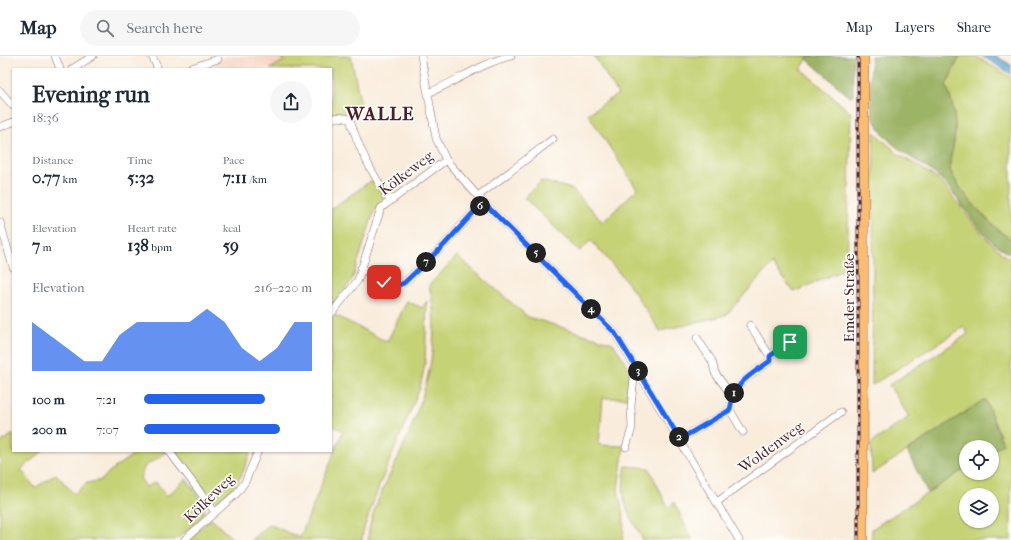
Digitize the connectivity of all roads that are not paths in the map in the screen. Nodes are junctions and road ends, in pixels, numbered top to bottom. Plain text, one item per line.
1 (55, 56) edge
2 (93, 56) edge
3 (152, 56) edge
4 (421, 56) edge
5 (511, 56) edge
6 (864, 56) edge
7 (218, 60) dead end
8 (60, 68) edge
9 (74, 68) edge
10 (158, 68) edge
11 (191, 68) edge
12 (0, 91) edge
13 (428, 93) junction
14 (12, 105) edge
15 (332, 119) edge
16 (12, 122) edge
17 (0, 127) edge
18 (553, 139) dead end
19 (446, 160) junction
20 (478, 196) junction
21 (391, 201) junction
22 (483, 202) junction
23 (0, 222) edge
24 (12, 264) edge
25 (361, 268) junction
26 (332, 313) edge
27 (750, 325) dead end
28 (697, 338) dead end
29 (796, 338) dead end
30 (770, 356) junction
31 (635, 367) junction
32 (732, 396) junction
33 (730, 410) junction
34 (841, 412) dead end
35 (743, 432) dead end
36 (680, 439) junction
37 (626, 447) dead end
38 (171, 452) edge
39 (258, 452) edge
40 (717, 502) junction
41 (215, 512) junction
42 (184, 540) edge
43 (739, 540) edge
44 (863, 540) edge

1 - 8 street
2 - 9 street
3 - 10 street
4 - 13 street
5 - 13 street
6 - 44 main road, Emder Straße
7 - 11 street
12 - 14 street
13 - 19 street
15 - 21 street
16 - 17 street
18 - 20 street
19 - 20 street
19 - 21 street, Kölkeweg
20 - 22 street
21 - 25 street, Kölkeweg
22 - 25 street
22 - 31 street
23 - 24 street
25 - 26 street, Kölkeweg
27 - 30 street
28 - 32 street
29 - 30 street
30 - 32 street
31 - 36 street
31 - 37 street
32 - 33 street
33 - 35 street
33 - 36 street
34 - 40 street, Woldenweg
36 - 40 street
38 - 41 street
39 - 41 street, Kölkeweg
40 - 43 street
41 - 42 street, Kölkeweg

